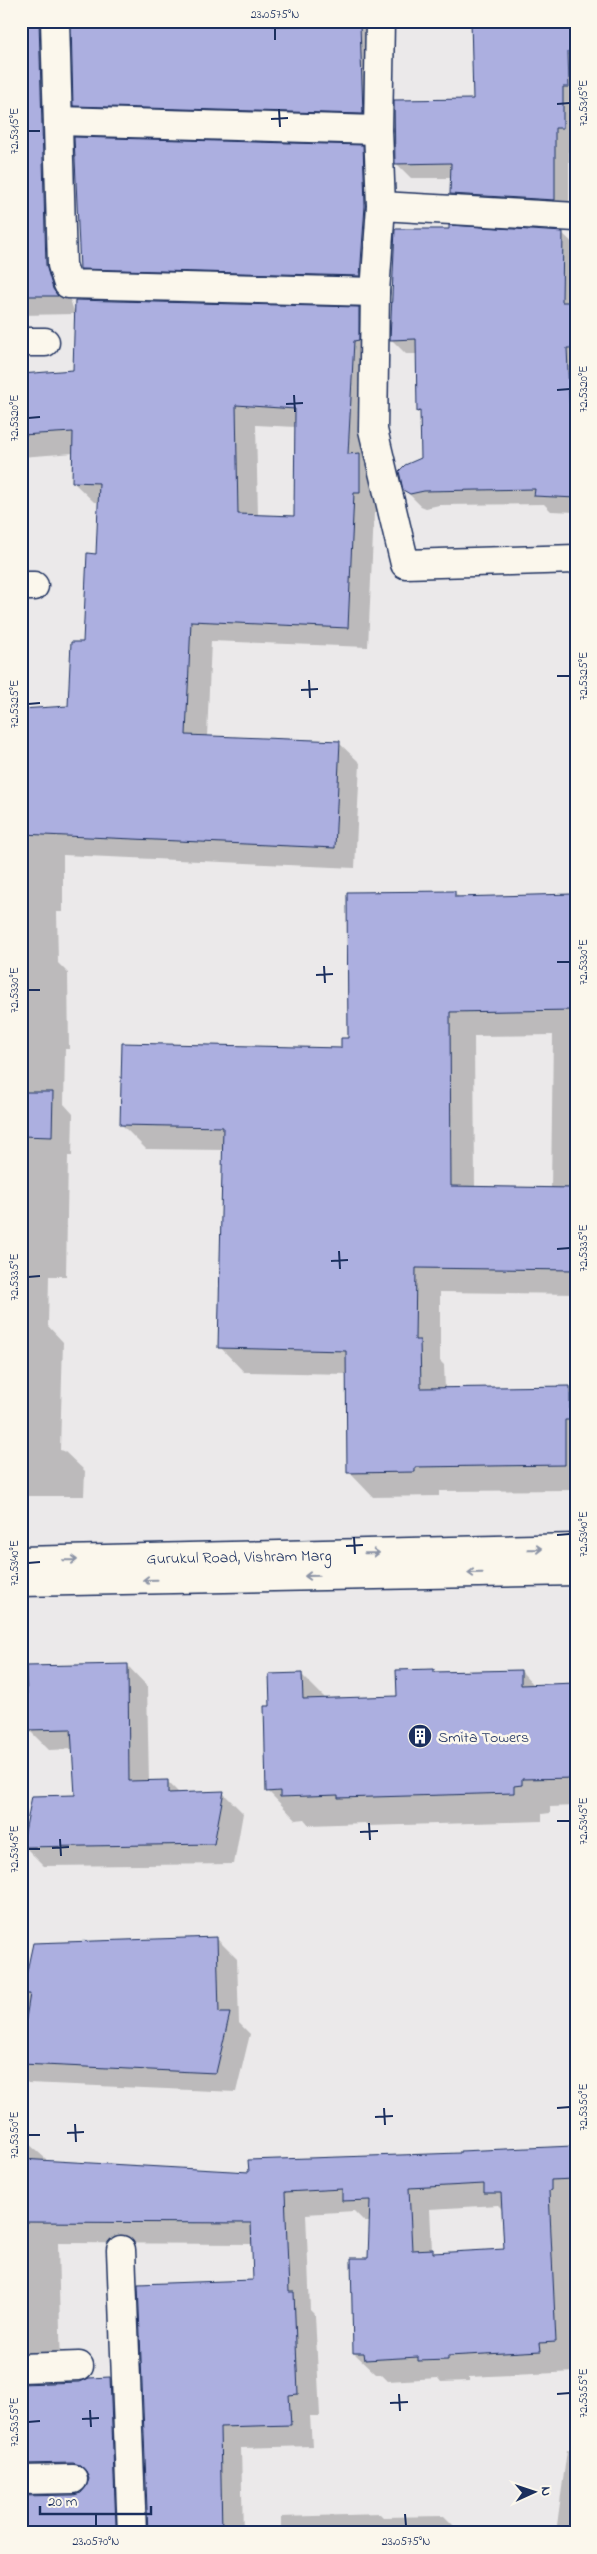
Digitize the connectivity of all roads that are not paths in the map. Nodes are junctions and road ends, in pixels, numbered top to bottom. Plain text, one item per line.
1 (56, 21) edge
2 (380, 21) edge
3 (58, 120) junction
4 (378, 130) junction
5 (381, 206) junction
6 (576, 217) edge
7 (375, 292) junction
8 (576, 559) edge
9 (576, 1548) edge
10 (21, 1561) edge
11 (576, 1571) edge
12 (21, 1582) edge
13 (121, 2250) dead end
14 (79, 2366) dead end
15 (21, 2368) edge
16 (21, 2480) edge
17 (73, 2480) dead end
18 (132, 2533) edge

1 - 3 street
2 - 4 street
3 - 4 street
3 - 7 street
4 - 5 street
5 - 6 street
5 - 7 street
7 - 8 street
10 -> 9 street, Gurukul Road, Vishram Marg
11 -> 12 street, Gurukul Road, Vishram Marg
13 - 18 street
14 - 15 street
16 - 17 street

